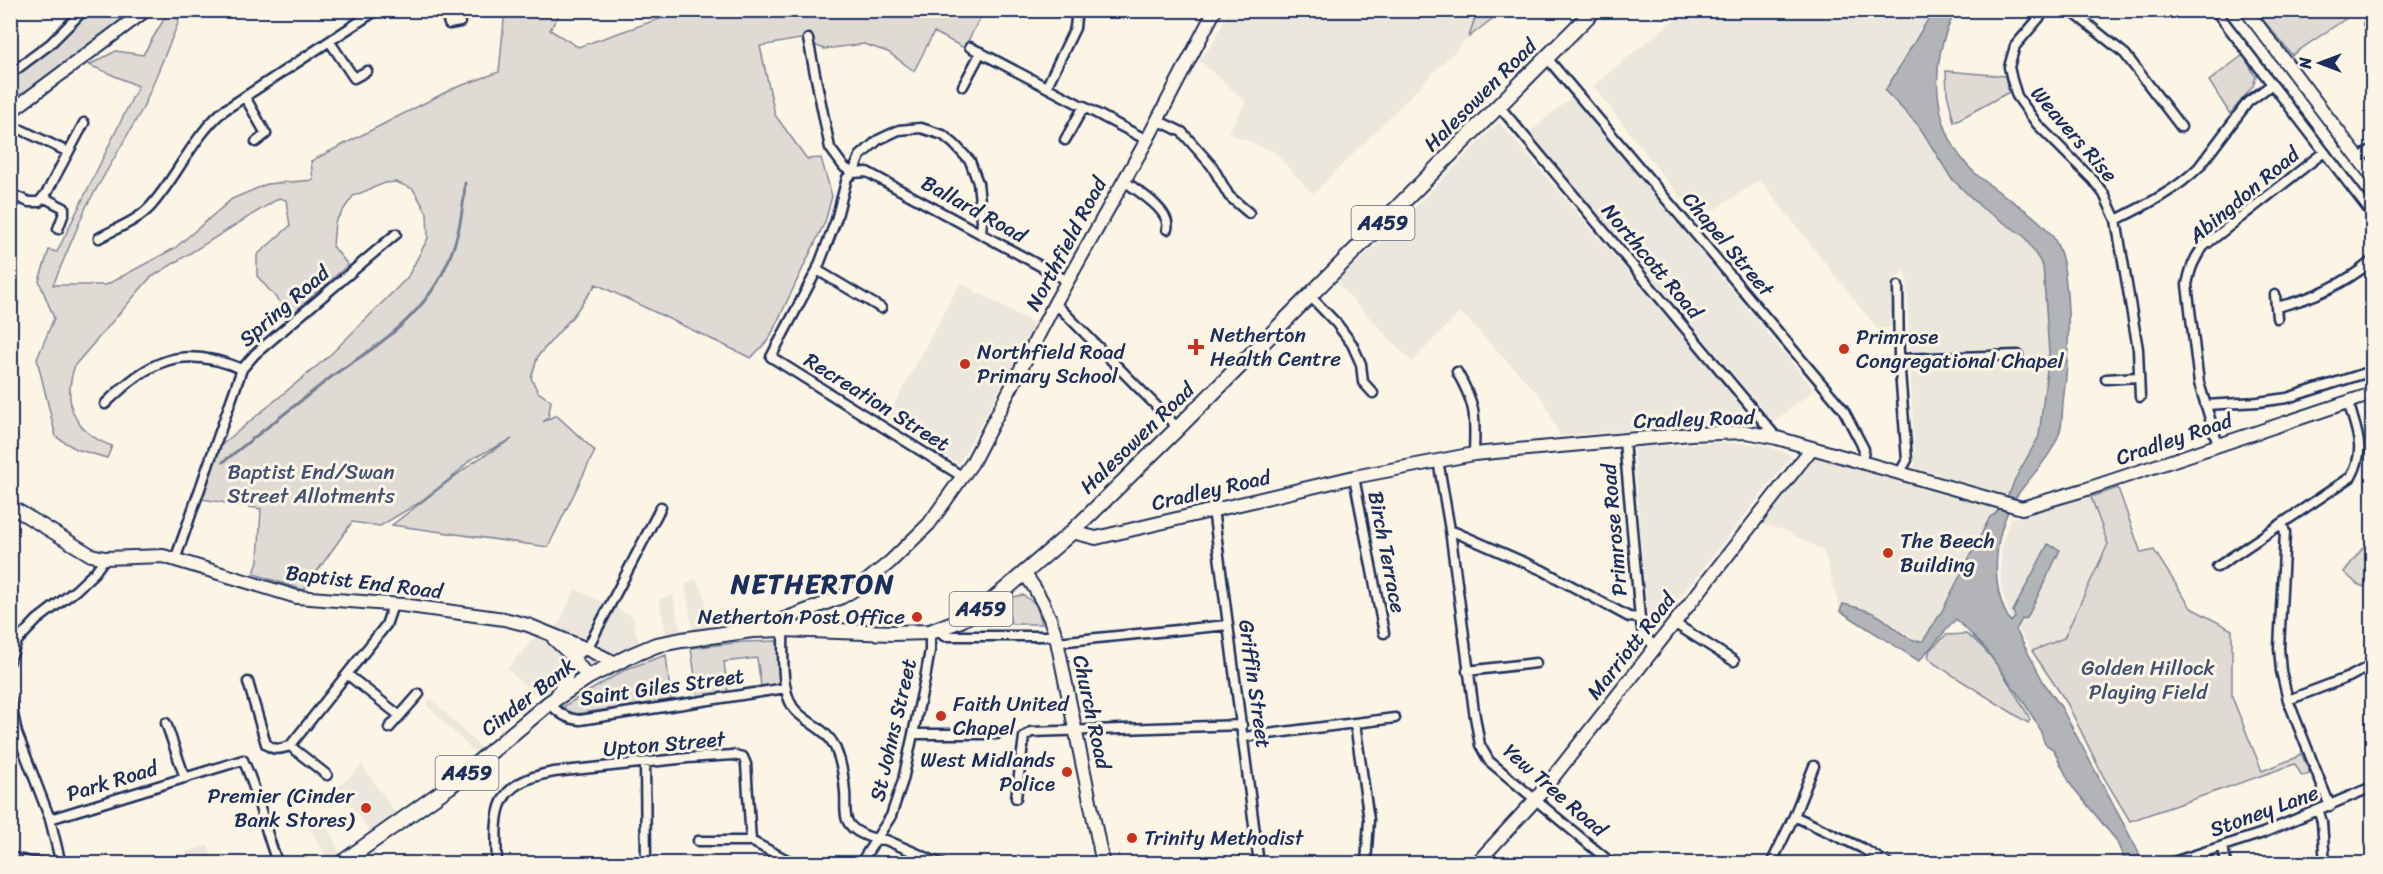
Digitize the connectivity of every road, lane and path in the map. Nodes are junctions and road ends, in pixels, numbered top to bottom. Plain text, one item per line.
1 (84, 10) edge
2 (146, 10) edge
3 (377, 10) edge
4 (445, 10) edge
5 (1215, 10) edge
6 (1594, 10) edge
7 (2046, 10) edge
8 (2070, 10) edge
9 (2215, 10) edge
10 (2246, 10) edge
11 (1076, 18) dead end
12 (460, 22) dead end
13 (808, 39) dead end
14 (330, 42) junction
15 (970, 46) dead end
16 (981, 52) junction
17 (1547, 58) junction
18 (367, 71) dead end
19 (10, 74) edge
20 (2271, 85) junction
21 (963, 86) dead end
22 (1047, 86) junction
23 (245, 97) junction
24 (1084, 106) junction
25 (1499, 106) junction
26 (10, 112) edge
27 (1157, 120) junction
28 (84, 123) dead end
29 (2181, 127) dead end
30 (22, 130) dead end
31 (1065, 140) dead end
32 (1147, 140) junction
33 (256, 142) dead end
34 (2373, 149) edge
35 (68, 152) junction
36 (2324, 152) junction
37 (2359, 159) junction
38 (853, 173) junction
39 (2373, 176) edge
40 (1123, 180) junction
41 (10, 194) edge
42 (43, 197) junction
43 (1249, 213) dead end
44 (2373, 214) edge
45 (2116, 219) junction
46 (58, 229) dead end
47 (1167, 229) dead end
48 (396, 234) dead end
49 (981, 234) junction
50 (99, 238) dead end
51 (2373, 261) edge
52 (817, 270) junction
53 (1068, 281) junction
54 (1898, 286) dead end
55 (2275, 295) dead end
56 (1310, 296) junction
57 (1055, 303) junction
58 (2276, 307) junction
59 (881, 308) dead end
60 (2277, 318) dead end
61 (2018, 355) dead end
62 (1899, 359) junction
63 (242, 369) junction
64 (2373, 371) edge
65 (1457, 372) dead end
66 (2138, 377) junction
67 (2106, 379) dead end
68 (1373, 393) dead end
69 (2373, 394) edge
70 (2140, 397) dead end
71 (2348, 401) junction
72 (105, 404) dead end
73 (2205, 405) junction
74 (1178, 428) junction
75 (1777, 438) junction
76 (1624, 441) junction
77 (2218, 445) junction
78 (1812, 448) junction
79 (1474, 454) junction
80 (1438, 460) junction
81 (1862, 463) junction
82 (1900, 472) junction
83 (963, 477) junction
84 (1354, 477) junction
85 (661, 507) dead end
86 (12, 509) edge
87 (1213, 509) junction
88 (2282, 524) junction
89 (1450, 530) junction
90 (1072, 532) junction
91 (105, 558) junction
92 (175, 560) junction
93 (2217, 567) dead end
94 (1025, 574) junction
95 (393, 604) junction
96 (815, 608) junction
97 (1640, 618) junction
98 (1674, 623) junction
99 (1228, 625) junction
100 (768, 629) junction
101 (783, 629) junction
102 (807, 630) junction
103 (933, 631) junction
104 (1384, 633) dead end
105 (548, 634) junction
106 (1056, 639) junction
107 (1655, 647) junction
108 (587, 649) junction
109 (630, 656) joint
110 (573, 657) junction
111 (10, 660) edge
112 (1734, 661) dead end
113 (613, 662) junction
114 (1536, 663) dead end
115 (2373, 665) edge
116 (1467, 671) junction
117 (348, 675) junction
118 (588, 676) junction
119 (248, 682) dead end
120 (786, 688) junction
121 (419, 694) dead end
122 (10, 699) edge
123 (2288, 700) junction
124 (552, 701) junction
125 (400, 716) junction
126 (1395, 718) dead end
127 (166, 723) dead end
128 (1355, 724) junction
129 (1242, 725) junction
130 (389, 728) dead end
131 (1076, 732) junction
132 (913, 734) junction
133 (997, 734) dead end
134 (1244, 737) junction
135 (290, 746) junction
136 (645, 763) junction
137 (1814, 766) dead end
138 (327, 775) dead end
139 (185, 778) junction
140 (2373, 787) edge
141 (1016, 798) dead end
142 (1536, 799) junction
143 (2330, 806) junction
144 (2319, 812) junction
145 (1794, 816) junction
146 (50, 819) junction
147 (877, 840) junction
148 (750, 841) junction
149 (698, 842) dead end
150 (2223, 846) junction
151 (10, 857) edge
152 (1610, 862) edge
153 (53, 864) edge
154 (61, 864) edge
155 (278, 864) edge
156 (340, 864) edge
157 (497, 864) edge
158 (646, 864) edge
159 (795, 864) edge
160 (860, 864) edge
161 (941, 864) edge
162 (1103, 864) edge
163 (1259, 864) edge
164 (1366, 864) edge
165 (1476, 864) edge
166 (1771, 864) edge
167 (1887, 864) edge
168 (2168, 864) edge
169 (2226, 864) edge
170 (2325, 864) edge

1 - 19 street
2 - 26 street
3 - 14 street
4 - 12 street
5 - 27 street, Northfield Road
6 - 17 main road, Halesowen Road / A459
7 - 45 street, Weavers Rise
8 - 29 street
9 - 20 street
10 - 37 street
11 - 22 street
13 - 38 street
14 - 18 street
14 - 23 street
15 - 16 street
16 - 21 street
16 - 22 street
17 - 25 main road, Halesowen Road / A459
17 - 81 street, Chapel Street
20 - 36 street
20 - 45 street
22 - 24 street
23 - 33 street
23 - 50 street
24 - 31 street
24 - 32 street
25 - 56 main road, Halesowen Road / A459
25 - 75 street, Northcott Road
27 - 32 street, Northfield Road
27 - 43 street
28 - 35 street
30 - 35 street
32 - 40 street, Northfield Road
34 - 37 street
35 - 42 street
36 - 44 street
36 - 73 street, Abingdon Road
37 - 39 street
38 - 49 street, Ballard Road
38 - 49 street
38 - 52 street
40 - 47 street
40 - 53 street, Northfield Road
41 - 42 street
42 - 46 street
45 - 66 street, Weavers Rise
48 - 63 street, Spring Road
49 - 53 street, Ballard Road
51 - 58 street
52 - 59 street
52 - 83 street, Recreation Street
53 - 57 street, Northfield Road
54 - 62 street
55 - 58 street
56 - 68 street
56 - 74 main road, Halesowen Road / A459
57 - 74 street
57 - 83 street, Northfield Road
58 - 60 street
61 - 62 street
62 - 82 street
63 - 72 street
63 - 92 street, Spring Road
64 - 73 street
65 - 79 street
66 - 67 street
66 - 70 street, Weavers Rise
69 - 71 street, Cradley Road
71 - 77 street, Cradley Road
71 - 88 street
73 - 77 street, Abingdon Road
74 - 90 main road, Halesowen Road / A459
75 - 76 street, Cradley Road
75 - 78 street, Cradley Road
76 - 79 street, Cradley Road
76 - 97 street, Primrose Road
77 - 82 street, Cradley Road
78 - 81 street, Cradley Road
78 - 98 street, Marriott Road
79 - 80 street, Cradley Road
80 - 84 street, Cradley Road
80 - 89 street, Yew Tree Road
81 - 82 street, Cradley Road
83 - 96 street, Northfield Road
84 - 87 street, Cradley Road
84 - 104 street, Birch Terrace
85 - 108 street
86 - 91 street, Baptist End Road
87 - 90 street, Cradley Road
87 - 99 street, Griffin Street
88 - 93 street
88 - 123 street
89 - 97 street
89 - 116 street, Yew Tree Road
90 - 94 main road, Halesowen Road / A459
91 - 92 street, Baptist End Road
91 - 111 street
92 - 95 street, Baptist End Road
94 - 103 main road, Halesowen Road / A459
94 - 106 street, Church Road
95 - 105 street, Baptist End Road
95 - 117 street
96 - 100 street, Northfield Road
96 - 102 street
97 - 107 street, Primrose Road
98 - 107 street, Marriott Road
98 - 112 street
99 - 106 street
99 - 129 street, Griffin Street
100 - 101 main road, Halesowen Road / A459
100 - 109 main road, Halesowen Road / A459
101 - 102 main road, Halesowen Road / A459
101 - 120 street
102 - 103 main road, Halesowen Road / A459
103 - 106 street
103 - 132 street, St Johns Street
105 - 108 street, Baptist End Road
105 - 110 street, Baptist End Road
106 - 131 street, Church Road
107 - 142 street, Marriott Road
108 - 110 street
108 - 113 street, Baptist End Road
109 - 113 main road, Cinder Bank / A459
110 - 118 street, Baptist End Road
110 - 124 street
113 - 118 main road, Cinder Bank / A459
114 - 116 street
115 - 123 street
116 - 142 street, Yew Tree Road
117 - 125 street
117 - 135 street
118 - 124 main road, Cinder Bank / A459
119 - 135 street
120 - 124 street, Saint Giles Street
120 - 147 street
121 - 125 street
122 - 146 street
123 - 143 street
124 - 156 main road, Cinder Bank / A459
125 - 130 street
126 - 128 street
127 - 139 street, Park Road
128 - 134 street
128 - 164 street
129 - 131 street
129 - 134 street, Griffin Street
131 - 141 street
131 - 162 street, Church Road
132 - 133 street
132 - 147 street, St Johns Street
134 - 163 street, Griffin Street
135 - 138 street
136 - 148 street, Upton Street
136 - 157 street, Upton Street
136 - 158 street
137 - 145 street
139 - 146 street, Park Road
139 - 155 street, Park Road
140 - 143 street, Stoney Lane
142 - 152 street, Yew Tree Road
142 - 165 street, Marriott Road
143 - 144 street, Stoney Lane
144 - 150 street, Stoney Lane
144 - 170 street
145 - 166 street
145 - 167 street
146 - 154 street
147 - 160 street, St Johns Street
147 - 161 street
148 - 149 street
148 - 159 street
150 - 168 street, Stoney Lane
150 - 169 street
151 - 153 street

